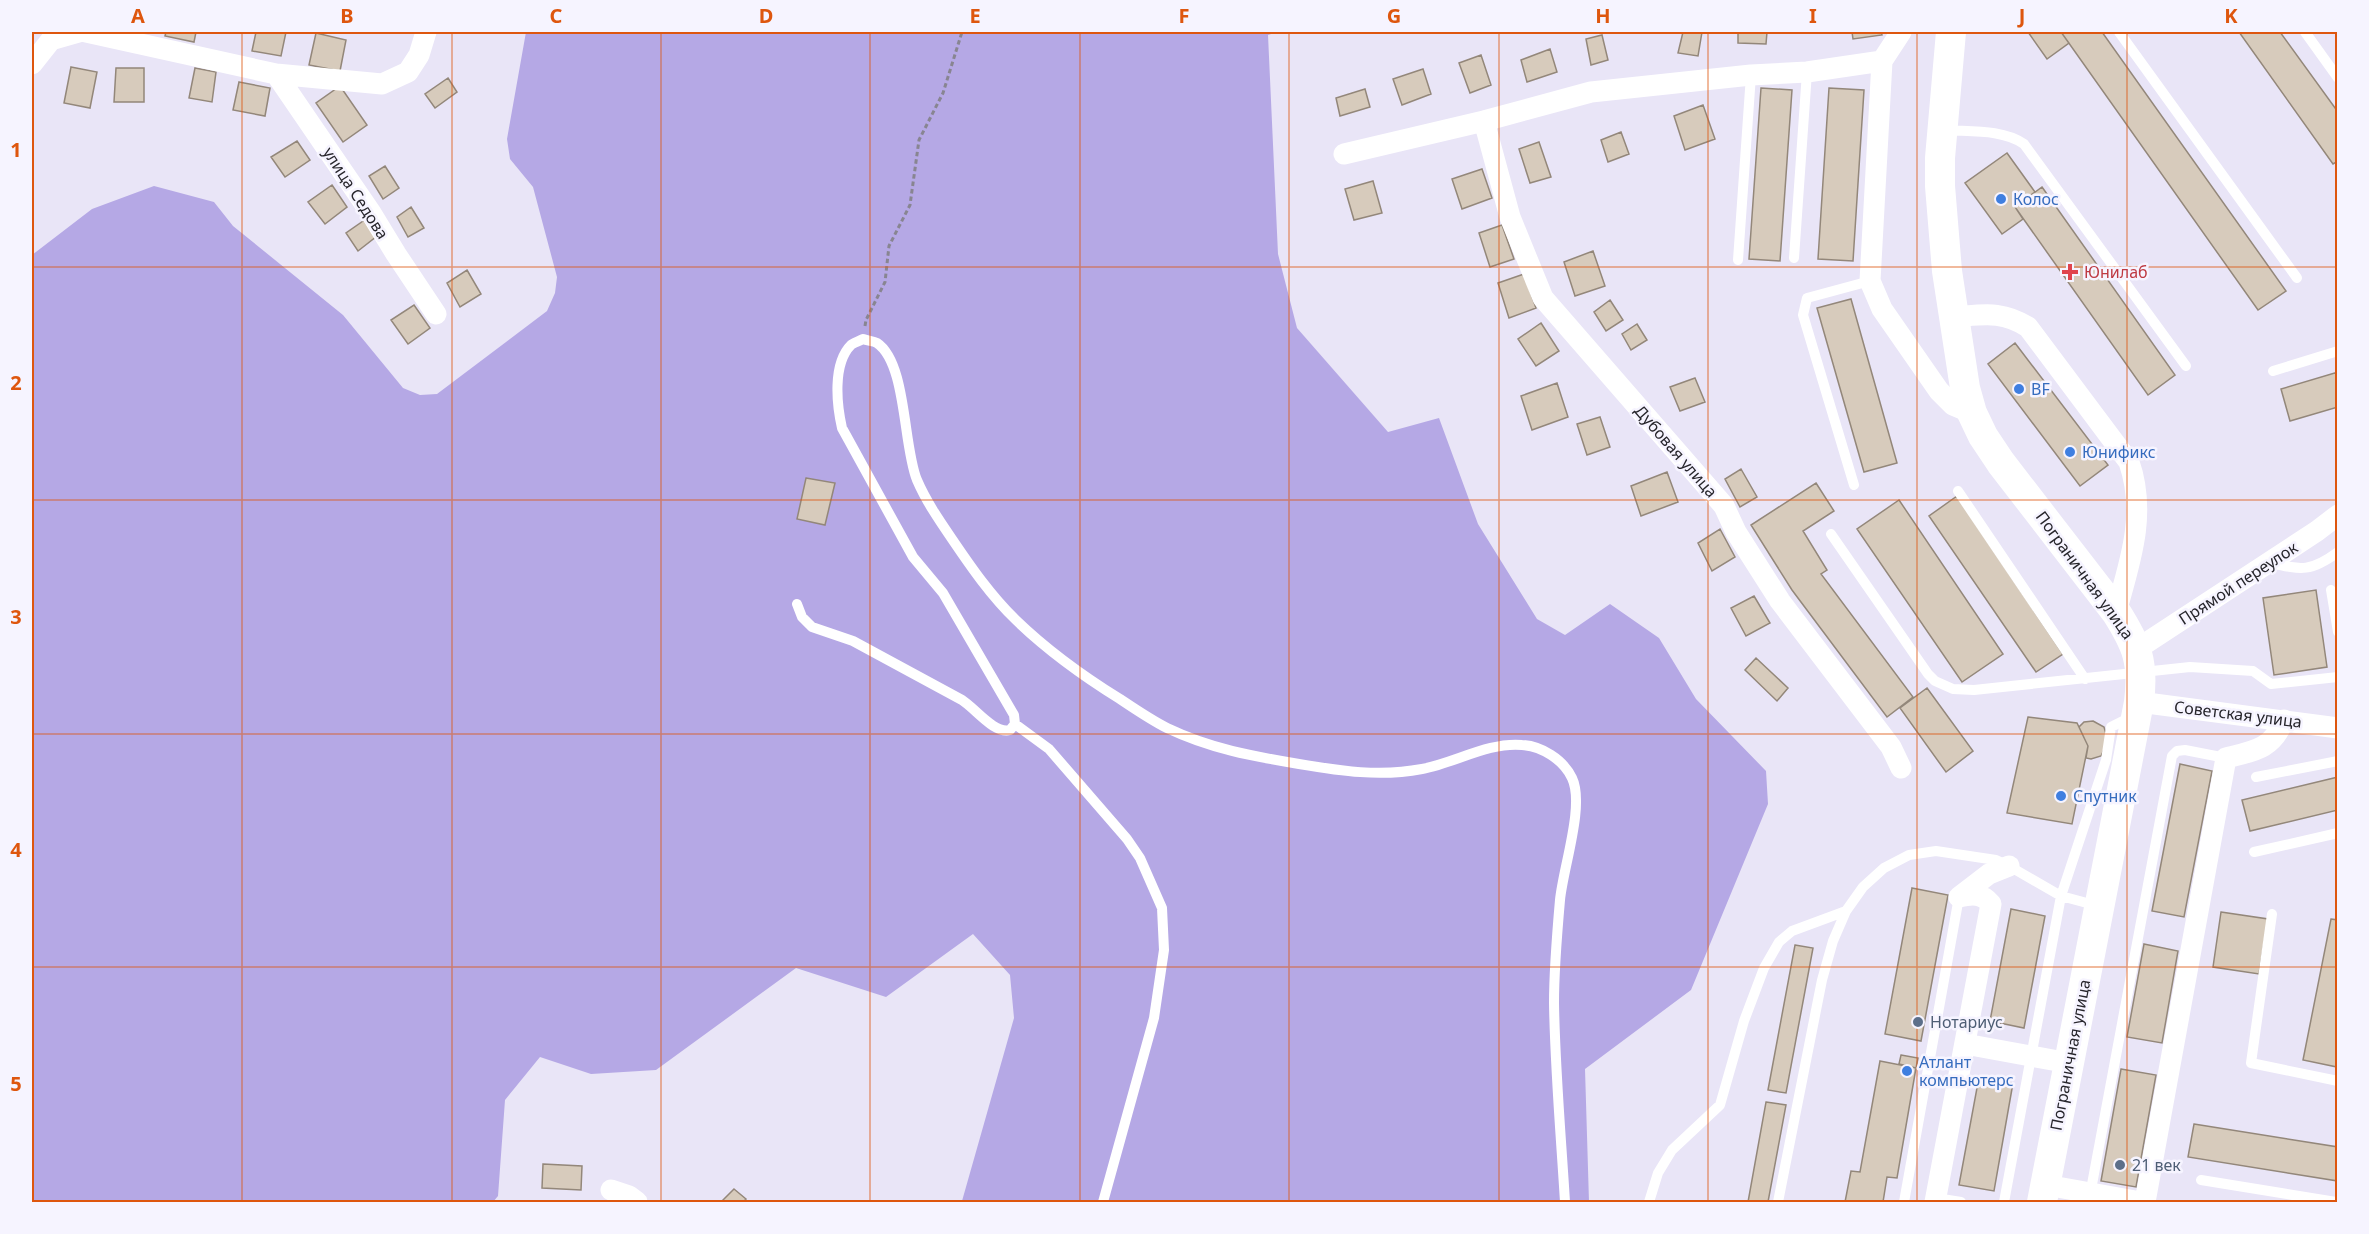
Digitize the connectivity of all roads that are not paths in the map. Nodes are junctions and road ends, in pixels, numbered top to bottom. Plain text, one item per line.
1 (79, 32) edge
2 (86, 32) edge
3 (426, 32) edge
4 (1901, 32) edge
5 (1951, 32) edge
6 (2119, 32) edge
7 (2305, 32) edge
8 (1882, 61) junction
9 (32, 64) edge
10 (1807, 72) junction
11 (276, 74) junction
12 (1751, 75) junction
13 (2337, 78) edge
14 (1484, 121) junction
15 (1942, 130) junction
16 (1344, 154) dead end
17 (1794, 258) dead end
18 (1738, 260) dead end
19 (2297, 278) dead end
20 (1870, 281) junction
21 (436, 314) dead end
22 (1953, 317) junction
23 (2337, 351) edge
24 (2186, 366) dead end
25 (2273, 371) dead end
26 (1972, 413) junction
27 (1854, 485) dead end
28 (1958, 491) dead end
29 (2337, 515) edge
30 (1831, 534) dead end
31 (2337, 552) edge
32 (2270, 563) junction
33 (2331, 590) dead end
34 (796, 604) dead end
35 (2116, 612) junction
36 (2337, 632) edge
37 (2337, 677) edge
38 (2085, 679) junction
39 (2139, 684) junction
40 (2284, 720) junction
41 (1015, 724) junction
42 (2337, 728) edge
43 (2226, 758) junction
44 (2337, 761) edge
45 (1901, 768) dead end
46 (2256, 777) dead end
47 (2337, 833) edge
48 (2254, 852) dead end
49 (2009, 866) junction
50 (2061, 896) junction
51 (1959, 897) junction
52 (2098, 906) junction
53 (1846, 911) junction
54 (2272, 914) dead end
55 (1965, 1044) junction
56 (2031, 1056) junction
57 (2069, 1063) junction
58 (2337, 1081) edge
59 (2201, 1180) dead end
60 (611, 1190) dead end
61 (2044, 1194) edge
62 (2090, 1198) edge
63 (1936, 1200) edge
64 (637, 1203) edge
65 (1104, 1203) edge
66 (1565, 1203) edge
67 (1649, 1203) edge
68 (1778, 1203) edge
69 (1904, 1203) edge
70 (1961, 1203) edge
71 (2004, 1203) edge
72 (2143, 1203) edge
73 (2336, 1203) edge

1 - 9 street
2 - 11 street
3 - 11 street
4 - 8 street
5 - 15 main road, Пограничная улица
6 - 19 lane
7 - 13 lane
8 - 10 street
8 - 20 street
10 - 12 street
10 - 17 lane
11 - 21 street, улица Седова
12 - 14 street
12 - 18 lane
14 - 16 street
14 - 45 street, Дубовая улица
15 - 22 main road, Пограничная улица
15 - 24 lane
20 - 26 street
20 - 27 lane
22 - 26 main road, Пограничная улица
22 - 35 street
23 - 25 lane
26 - 35 main road, Пограничная улица
28 - 38 lane
29 - 32 street, Прямой переулок
30 - 38 lane
31 - 32 lane
32 - 39 street, Прямой переулок
33 - 36 lane
34 - 41 lane
35 - 39 main road, Пограничная улица
37 - 39 lane
38 - 39 lane
39 - 40 street, Советская улица
39 - 50 lane
39 - 52 main road, Пограничная улица
40 - 42 street, Советская улица
40 - 43 street
41 - 65 lane
41 - 66 lane
43 - 62 lane
43 - 72 street
44 - 46 lane
47 - 48 lane
49 - 50 lane
49 - 51 street
49 - 53 lane
50 - 52 lane
50 - 56 lane
51 - 55 street
51 - 69 lane
52 - 57 main road, Пограничная улица
53 - 67 lane
53 - 68 lane
54 - 58 lane
55 - 56 street
55 - 63 street
56 - 57 street
56 - 71 lane
57 - 61 main road, Пограничная улица
59 - 73 lane
60 - 64 street
61 - 62 street
62 - 72 street
63 - 70 lane

